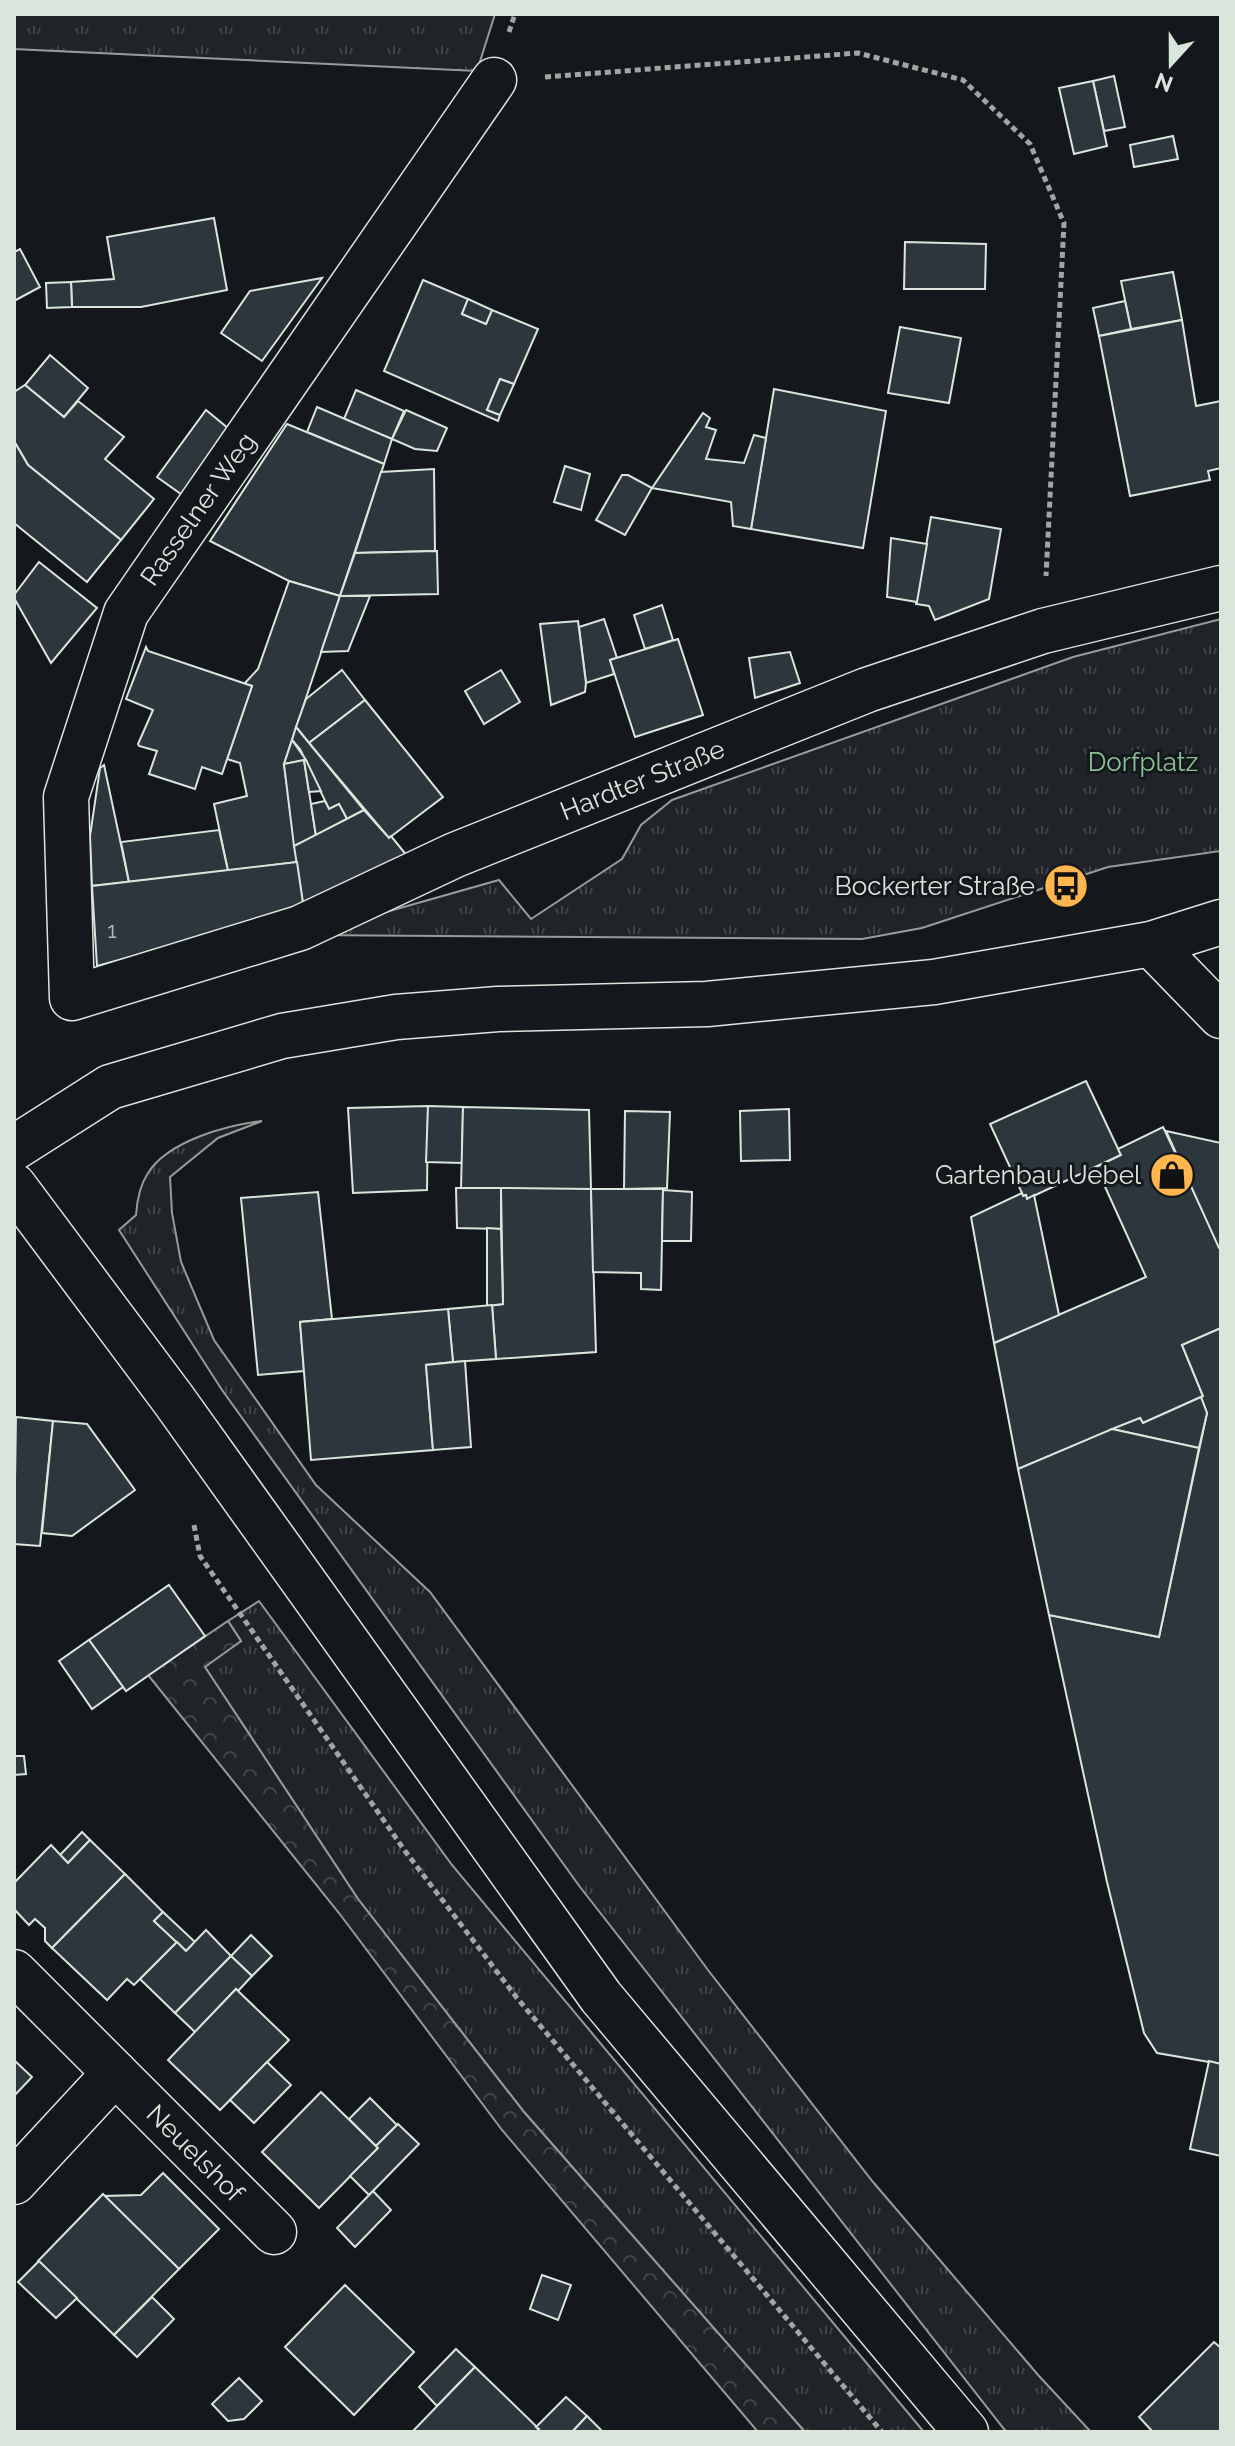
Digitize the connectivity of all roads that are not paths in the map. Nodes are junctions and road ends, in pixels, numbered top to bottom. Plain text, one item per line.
1 (494, 80) road end
2 (1221, 588) edge
3 (1221, 922) edge
4 (1151, 944) junction
5 (72, 998) joint
6 (1221, 1016) edge
7 (14, 1148) edge
8 (14, 1186) edge
9 (14, 1972) edge
10 (115, 2073) junction
11 (14, 2182) edge
12 (274, 2232) dead end
13 (966, 2432) edge

1 - 5 street, Rasselner Weg
2 - 5 street, Hardter Straße
3 - 4 street
4 - 6 street
4 - 7 street
8 - 13 street
9 - 10 street, Neuelshof
10 - 11 street
10 - 12 street, Neuelshof

